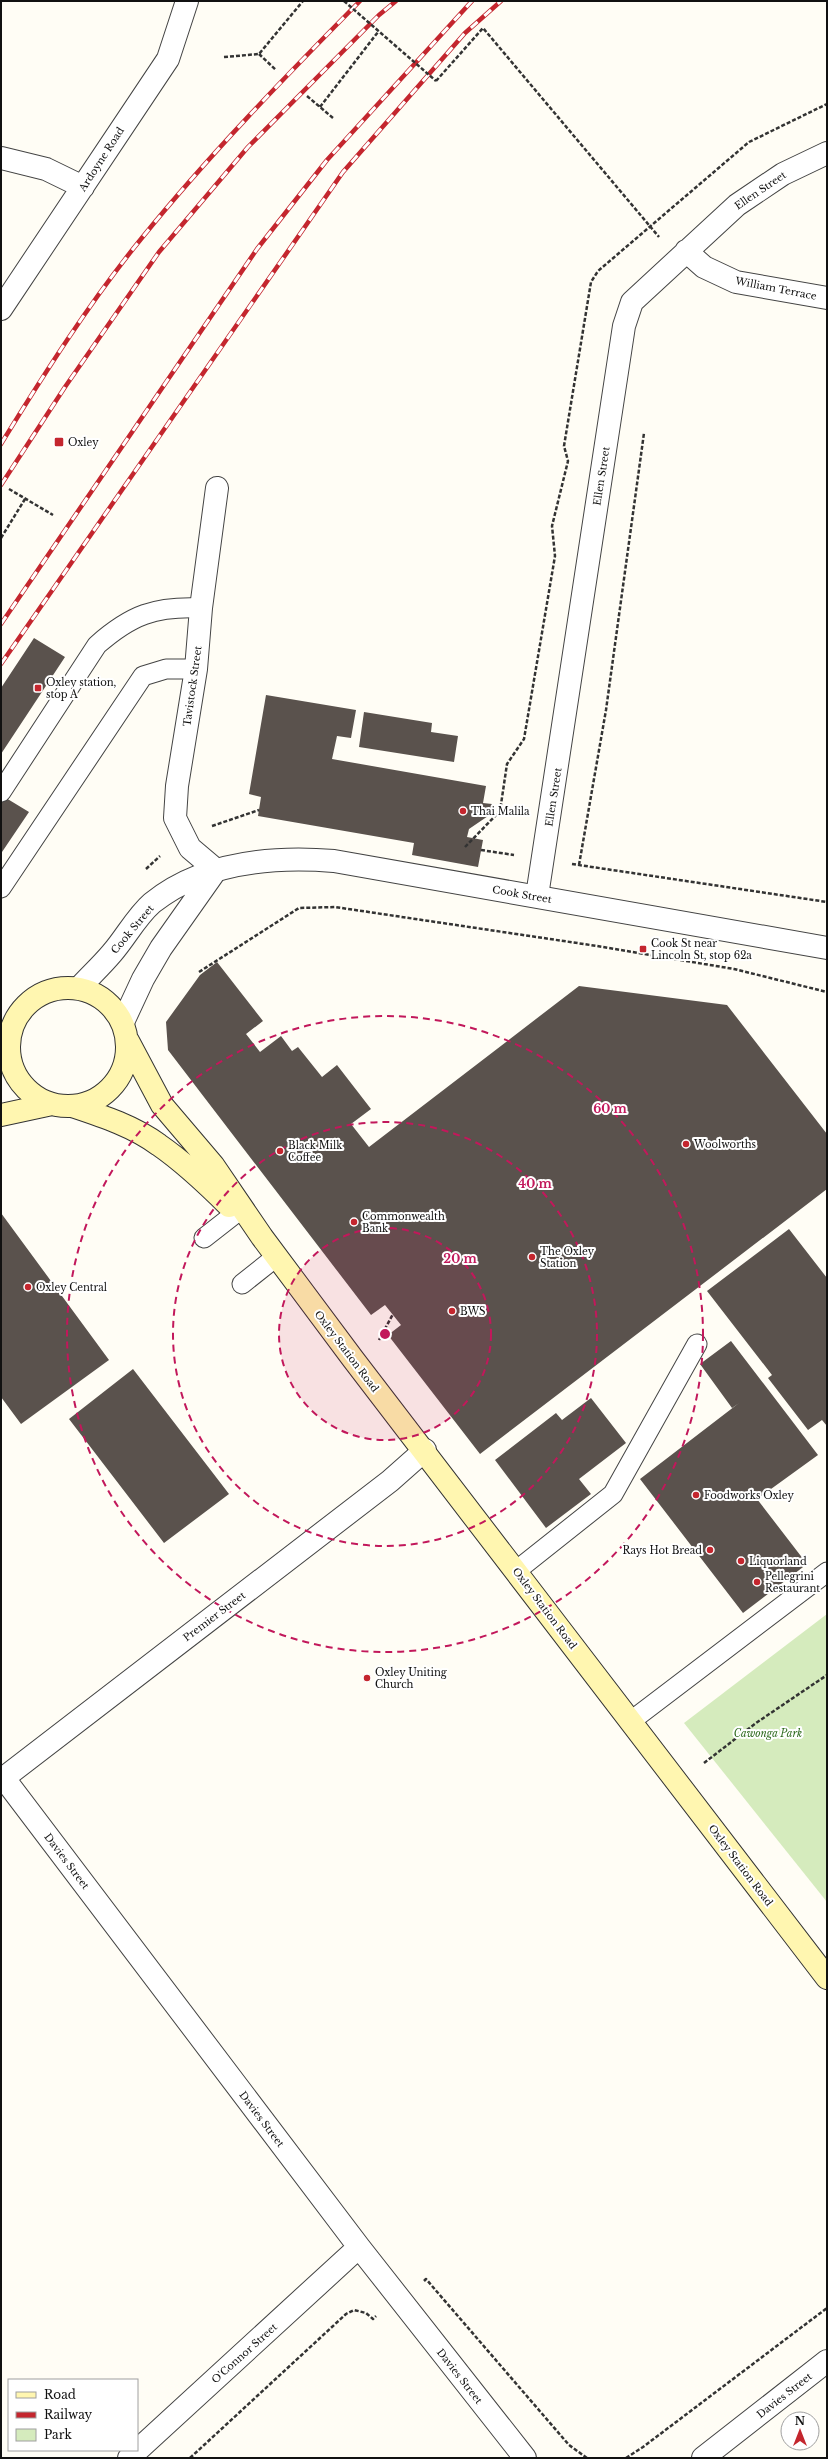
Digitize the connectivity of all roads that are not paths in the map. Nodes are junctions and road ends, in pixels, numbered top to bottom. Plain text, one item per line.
1 (187, 1) edge
2 (827, 153) edge
3 (1, 158) edge
4 (83, 187) junction
5 (681, 255) junction
6 (827, 298) edge
7 (1, 309) edge
8 (217, 488) dead end
9 (201, 608) junction
10 (196, 669) junction
11 (1, 792) edge
12 (216, 870) junction
13 (1, 888) edge
14 (537, 896) junction
15 (827, 948) edge
16 (79, 988) junction
17 (125, 1031) junction
18 (5, 1042) edge
19 (62, 1105) junction
20 (1, 1115) edge
21 (236, 1213) junction
22 (262, 1237) junction
23 (204, 1238) dead end
24 (276, 1257) junction
25 (242, 1284) dead end
26 (697, 1344) dead end
27 (425, 1450) junction
28 (516, 1571) junction
29 (827, 1572) edge
30 (631, 1721) junction
31 (2, 1778) edge
32 (827, 1978) edge
33 (359, 2247) junction
34 (827, 2361) edge
35 (138, 2450) edge
36 (137, 2451) edge
37 (129, 2458) edge
38 (525, 2458) edge
39 (703, 2458) edge

1 - 4 street, Ardoyne Road
2 - 5 street, Ellen Street
3 - 4 street
4 - 7 street, Ardoyne Road
5 - 6 street, William Terrace
5 - 14 street, Ellen Street
8 - 9 street, Tavistock Street
9 - 10 street, Tavistock Street
9 - 11 lane
10 - 12 street, Tavistock Street
10 - 13 lane
12 - 14 street, Cook Street
12 - 16 street, Cook Street
12 - 17 street
14 - 15 street, Cook Street
16 - 17 main road
16 - 18 main road
17 - 19 main road
17 - 22 main road, Oxley Station Road
18 - 19 main road
19 - 20 main road
19 - 21 main road, Oxley Station Road
21 - 22 main road, Oxley Station Road
21 - 23 lane
22 - 24 main road, Oxley Station Road
24 - 25 lane
24 - 27 main road, Oxley Station Road
26 - 28 lane
27 - 28 main road, Oxley Station Road
27 - 31 street, Premier Street
28 - 30 main road, Oxley Station Road
29 - 30 lane
30 - 32 main road, Oxley Station Road
31 - 33 street, Davies Street
33 - 35 street, O'Connor Street
33 - 38 street, Davies Street
34 - 39 street, Davies Street
36 - 37 street, O'Connor Street

